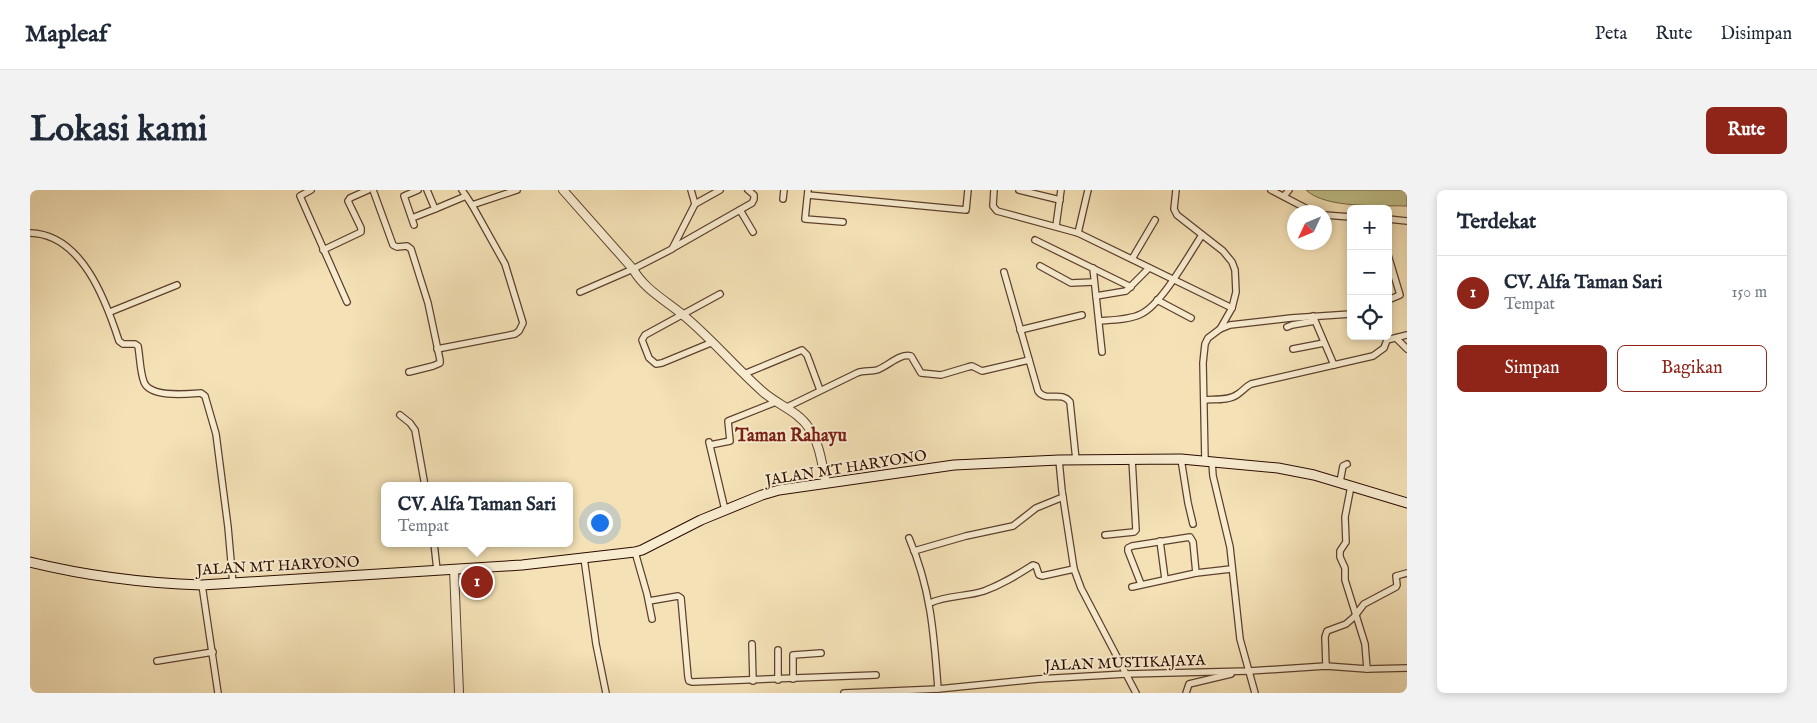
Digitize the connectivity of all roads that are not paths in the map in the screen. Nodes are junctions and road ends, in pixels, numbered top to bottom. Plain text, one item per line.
1 (311, 190) edge
2 (368, 190) edge
3 (373, 190) edge
4 (418, 190) edge
5 (427, 190) edge
6 (462, 190) edge
7 (517, 190) edge
8 (563, 190) edge
9 (691, 190) edge
10 (720, 190) edge
11 (748, 190) edge
12 (784, 190) edge
13 (968, 190) edge
14 (994, 190) edge
15 (1019, 190) edge
16 (1061, 190) edge
17 (1088, 190) edge
18 (1176, 190) edge
19 (1271, 190) edge
20 (1290, 190) edge
21 (808, 192) edge
22 (466, 196) junction
23 (1284, 196) junction
24 (783, 199) dead end
25 (1060, 200) junction
26 (695, 204) junction
27 (472, 205) junction
28 (1301, 205) edge
29 (435, 209) junction
30 (740, 210) junction
31 (1332, 216) edge
32 (1347, 217) edge
33 (1392, 219) edge
34 (1155, 220) dead end
35 (1407, 221) edge
36 (843, 222) dead end
37 (1056, 226) junction
38 (753, 232) dead end
39 (30, 233) edge
40 (1078, 233) junction
41 (1202, 235) junction
42 (1035, 240) dead end
43 (672, 249) junction
44 (323, 250) junction
45 (1132, 259) junction
46 (1040, 266) dead end
47 (1093, 268) junction
48 (1149, 268) junction
49 (1392, 268) edge
50 (633, 269) junction
51 (1004, 272) dead end
52 (1174, 279) junction
53 (1094, 282) junction
54 (177, 285) dead end
55 (1131, 287) junction
56 (580, 292) dead end
57 (720, 294) dead end
58 (1096, 296) junction
59 (1392, 298) edge
60 (1157, 300) junction
61 (348, 302) dead end
62 (1232, 308) junction
63 (110, 312) junction
64 (1347, 314) edge
65 (682, 315) junction
66 (1082, 315) dead end
67 (1191, 318) dead end
68 (1314, 318) junction
69 (1099, 321) junction
70 (1287, 327) dead end
71 (1220, 329) junction
72 (1020, 330) junction
73 (1407, 334) edge
74 (1392, 338) edge
75 (1396, 338) junction
76 (1385, 340) edge
77 (713, 342) junction
78 (1324, 342) junction
79 (438, 349) junction
80 (1293, 349) dead end
81 (1407, 349) edge
82 (1102, 352) dead end
83 (1029, 360) junction
84 (1334, 365) junction
85 (409, 372) dead end
86 (744, 374) junction
87 (820, 390) junction
88 (1204, 400) junction
89 (776, 402) junction
90 (787, 407) junction
91 (400, 415) dead end
92 (1132, 459) junction
93 (1181, 459) junction
94 (1060, 460) junction
95 (1076, 460) junction
96 (1208, 461) junction
97 (1347, 464) dead end
98 (424, 482) edge
99 (826, 482) junction
100 (1340, 482) junction
101 (1351, 486) junction
102 (1063, 497) junction
103 (1407, 503) edge
104 (725, 510) junction
105 (1193, 524) dead end
106 (1106, 535) dead end
107 (909, 538) dead end
108 (1160, 541) junction
109 (434, 547) edge
110 (914, 551) junction
111 (635, 552) junction
112 (584, 558) junction
113 (30, 562) edge
114 (454, 569) junction
115 (1232, 569) junction
116 (437, 570) junction
117 (1074, 570) junction
118 (1196, 572) junction
119 (1407, 573) edge
120 (1165, 579) junction
121 (233, 584) junction
122 (1141, 584) junction
123 (202, 585) junction
124 (1132, 587) dead end
125 (648, 602) junction
126 (930, 603) junction
127 (1355, 615) junction
128 (652, 620) dead end
129 (752, 644) dead end
130 (778, 650) dead end
131 (213, 652) junction
132 (821, 653) dead end
133 (157, 661) dead end
134 (1326, 666) junction
135 (1407, 668) edge
136 (1367, 669) junction
137 (1238, 672) junction
138 (1249, 672) junction
139 (1126, 674) junction
140 (876, 675) dead end
141 (793, 679) junction
142 (778, 680) junction
143 (753, 681) junction
144 (938, 689) junction
145 (218, 693) edge
146 (459, 693) edge
147 (606, 693) edge
148 (844, 693) edge
149 (849, 693) edge
150 (1136, 693) edge
151 (1186, 693) edge
152 (1255, 693) edge

1 - 44 street
2 - 44 street
3 - 79 street
4 - 29 street
5 - 29 street
6 - 22 street
7 - 27 street
8 - 50 street
9 - 26 street
10 - 26 street
11 - 30 street
12 - 24 street
13 - 21 street
14 - 37 street
15 - 25 street
16 - 25 street
17 - 40 street
18 - 41 street
19 - 23 street
20 - 23 street
21 - 36 street
22 - 27 street
22 - 29 street
23 - 28 street
25 - 37 street
26 - 43 street
27 - 79 street
30 - 38 street
30 - 43 street
31 - 32 street
33 - 35 street
34 - 45 street
37 - 40 street
39 - 63 street
40 - 45 street
41 - 52 street
41 - 62 street
42 - 47 street
43 - 50 street
44 - 61 street
45 - 48 street
46 - 53 street
47 - 53 street
47 - 55 street
48 - 52 street
48 - 55 street
49 - 59 street
50 - 56 street
50 - 65 street
51 - 72 street
52 - 60 street
52 - 62 street
53 - 58 street
54 - 63 street
55 - 58 street
57 - 65 street
58 - 69 street
60 - 67 street
60 - 69 street
62 - 71 street
63 - 121 street
64 - 68 street
65 - 77 street
65 - 77 street
66 - 72 street
68 - 70 street
68 - 71 street
68 - 78 street
69 - 82 street
71 - 88 street
72 - 83 street
73 - 75 street
74 - 75 street
75 - 81 street
76 - 84 street
77 - 86 street
78 - 80 street
78 - 84 street
79 - 85 street
83 - 87 street
83 - 95 street
84 - 88 street
86 - 87 street
86 - 89 street
87 - 90 street
88 - 96 street
89 - 90 street
89 - 104 street
90 - 99 street
91 - 98 street
92 - 93 main road, JALAN MT HARYONO
92 - 95 main road, JALAN MT HARYONO
92 - 106 street
93 - 96 main road, JALAN MT HARYONO
93 - 105 street
94 - 95 main road, JALAN MT HARYONO
94 - 99 main road, JALAN MT HARYONO
94 - 102 street
96 - 100 main road, JALAN MT HARYONO
96 - 115 street
97 - 100 street
99 - 104 main road, JALAN MT HARYONO
100 - 101 main road, JALAN MT HARYONO
101 - 103 main road, JALAN MT HARYONO
101 - 127 street
102 - 110 street
102 - 117 street
104 - 111 main road, JALAN MT HARYONO
107 - 110 street
108 - 118 street
108 - 120 street
108 - 122 street
109 - 116 street
110 - 126 street
111 - 112 main road, JALAN MT HARYONO
111 - 125 street
112 - 114 main road, JALAN MT HARYONO
112 - 147 street
113 - 123 main road, JALAN MT HARYONO
114 - 116 main road, JALAN MT HARYONO
114 - 146 street
115 - 118 street
115 - 138 street
116 - 121 main road, JALAN MT HARYONO
117 - 126 street
117 - 139 street
118 - 120 street
119 - 127 street
120 - 122 street
121 - 123 main road, JALAN MT HARYONO
122 - 124 street
123 - 131 street
125 - 128 street
125 - 143 street
126 - 144 street
127 - 134 street
127 - 136 street
129 - 143 street
130 - 142 street
131 - 133 street
131 - 145 street
132 - 141 street
134 - 136 street, JALAN MUSTIKAJAYA
134 - 138 street, JALAN MUSTIKAJAYA
135 - 136 street, JALAN MUSTIKAJAYA
137 - 138 street, JALAN MUSTIKAJAYA
137 - 139 street, JALAN MUSTIKAJAYA
137 - 151 street
138 - 152 street
139 - 144 street, JALAN MUSTIKAJAYA
139 - 150 street
140 - 141 street
141 - 142 street
142 - 143 street
144 - 149 street, JALAN MUSTIKAJAYA
148 - 149 street, JALAN MUSTIKAJAYA

